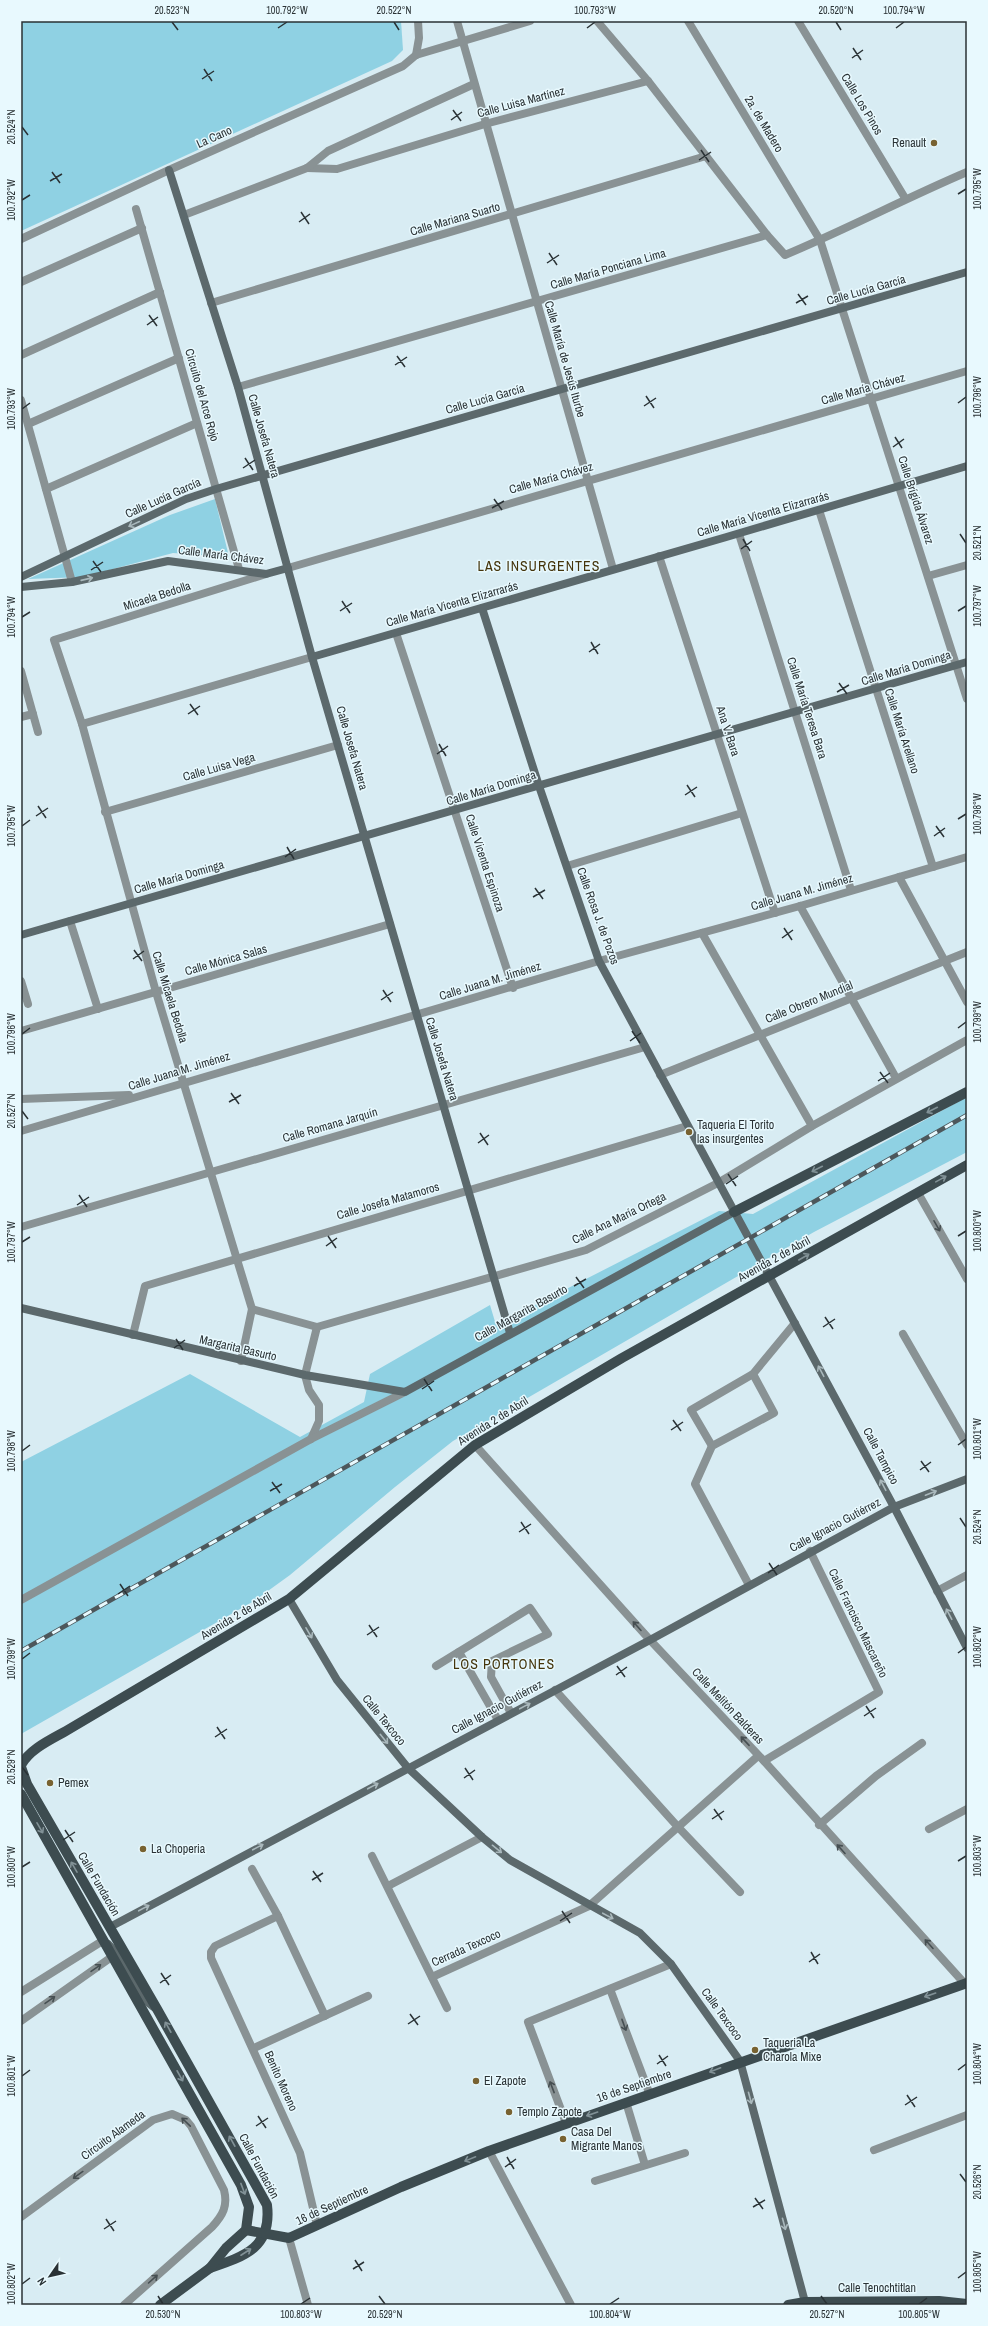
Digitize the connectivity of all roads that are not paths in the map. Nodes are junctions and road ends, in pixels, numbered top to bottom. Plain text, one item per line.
1 (418, 21) edge
2 (457, 21) edge
3 (530, 21) edge
4 (598, 21) edge
5 (688, 21) edge
6 (798, 21) edge
7 (462, 40) junction
8 (416, 55) junction
9 (648, 81) junction
10 (474, 84) junction
11 (485, 124) junction
12 (706, 156) junction
13 (307, 168) junction
14 (169, 170) junction
15 (967, 172) edge
16 (905, 198) junction
17 (136, 209) dead end
18 (512, 214) junction
19 (184, 215) junction
20 (142, 228) junction
21 (767, 235) junction
22 (21, 239) edge
23 (820, 240) junction
24 (967, 272) edge
25 (21, 282) edge
26 (160, 292) junction
27 (537, 302) junction
28 (211, 303) junction
29 (843, 309) junction
30 (21, 355) edge
31 (179, 358) junction
32 (967, 371) edge
33 (238, 387) junction
34 (562, 389) junction
35 (871, 399) junction
36 (21, 400) edge
37 (197, 423) junction
38 (28, 424) junction
39 (967, 466) edge
40 (262, 477) junction
41 (587, 480) junction
42 (899, 486) junction
43 (46, 489) junction
44 (216, 489) junction
45 (819, 510) junction
46 (739, 534) junction
47 (659, 556) junction
48 (64, 557) junction
49 (967, 564) edge
50 (288, 568) junction
51 (239, 569) junction
52 (613, 569) junction
53 (266, 574) junction
54 (928, 576) junction
55 (21, 577) edge
56 (72, 582) junction
57 (21, 587) edge
58 (482, 608) junction
59 (396, 633) junction
60 (54, 640) joint
61 (312, 656) junction
62 (967, 662) edge
63 (956, 665) junction
64 (21, 671) edge
65 (876, 689) junction
66 (967, 699) edge
67 (796, 712) junction
68 (33, 714) junction
69 (21, 717) edge
70 (82, 724) junction
71 (38, 732) dead end
72 (717, 735) junction
73 (338, 745) junction
74 (540, 786) junction
75 (456, 811) junction
76 (105, 812) junction
77 (742, 813) junction
78 (365, 837) junction
79 (967, 857) edge
80 (567, 866) junction
81 (933, 867) junction
82 (899, 877) junction
83 (851, 890) junction
84 (130, 904) junction
85 (800, 906) junction
86 (775, 913) junction
87 (70, 921) junction
88 (390, 924) junction
89 (702, 933) junction
90 (21, 935) edge
91 (967, 952) edge
92 (599, 961) junction
93 (944, 961) junction
94 (21, 981) edge
95 (512, 988) junction
96 (156, 992) junction
97 (851, 997) junction
98 (967, 1002) edge
99 (28, 1004) dead end
100 (98, 1009) junction
101 (417, 1015) junction
102 (21, 1031) edge
103 (760, 1035) junction
104 (967, 1040) edge
105 (645, 1047) junction
106 (660, 1075) junction
107 (896, 1078) junction
108 (184, 1082) junction
109 (967, 1092) edge
110 (142, 1095) junction
111 (21, 1099) edge
112 (444, 1105) junction
113 (687, 1126) junction
114 (812, 1126) junction
115 (21, 1131) edge
116 (967, 1165) edge
117 (210, 1172) junction
118 (718, 1183) junction
119 (467, 1190) junction
120 (918, 1192) junction
121 (734, 1212) junction
122 (21, 1227) edge
123 (235, 1259) junction
124 (770, 1277) junction
125 (494, 1278) junction
126 (967, 1279) edge
127 (21, 1308) edge
128 (252, 1309) junction
129 (795, 1323) junction
130 (317, 1327) junction
131 (510, 1333) junction
132 (903, 1334) dead end
133 (133, 1335) junction
134 (241, 1361) junction
135 (753, 1374) junction
136 (305, 1375) junction
137 (405, 1392) junction
138 (311, 1439) junction
139 (475, 1445) junction
140 (967, 1445) edge
141 (712, 1446) junction
142 (967, 1479) edge
143 (894, 1507) junction
144 (810, 1551) junction
145 (967, 1575) edge
146 (749, 1585) junction
147 (937, 1591) junction
148 (289, 1599) junction
149 (21, 1600) edge
150 (650, 1640) junction
151 (966, 1646) edge
152 (459, 1652) junction
153 (436, 1666) dead end
154 (555, 1690) junction
155 (511, 1713) junction
156 (498, 1720) junction
157 (922, 1744) dead end
158 (761, 1759) junction
159 (21, 1766) edge
160 (408, 1768) junction
161 (21, 1794) edge
162 (967, 1809) edge
163 (819, 1824) junction
164 (678, 1827) junction
165 (929, 1829) dead end
166 (482, 1837) junction
167 (372, 1856) dead end
168 (252, 1869) dead end
169 (72, 1883) junction
170 (388, 1886) junction
171 (740, 1892) dead end
172 (589, 1906) junction
173 (278, 1916) junction
174 (110, 1927) junction
175 (104, 1940) junction
176 (113, 1952) junction
177 (671, 1964) junction
178 (432, 1978) junction
179 (966, 1983) edge
180 (610, 1989) junction
181 (21, 1992) edge
182 (368, 1996) dead end
183 (447, 2008) dead end
184 (158, 2009) junction
185 (325, 2016) junction
186 (21, 2021) edge
187 (254, 2048) junction
188 (740, 2061) junction
189 (650, 2095) junction
190 (626, 2102) junction
191 (967, 2114) edge
192 (566, 2123) junction
193 (874, 2150) dead end
194 (489, 2151) junction
195 (684, 2153) dead end
196 (645, 2165) junction
197 (595, 2181) dead end
198 (21, 2217) edge
199 (317, 2226) junction
200 (246, 2230) junction
201 (265, 2235) junction
202 (289, 2238) junction
203 (210, 2268) junction
204 (805, 2302) junction
205 (967, 2304) edge
206 (124, 2305) edge
207 (160, 2305) edge
208 (308, 2305) edge
209 (571, 2305) edge
210 (788, 2305) edge

1 - 8 street
2 - 7 street, Calle María de Jesús Iturbe
3 - 7 street, La Cano
4 - 9 street
5 - 23 street, 2a. de Madero
6 - 16 street, Calle Los Pinos
7 - 8 street, La Cano
7 - 10 street, Calle María de Jesús Iturbe
8 - 14 street, La Cano
9 - 11 street, Calle Luisa Martínez
9 - 12 street
10 - 11 street, Calle María de Jesús Iturbe
10 - 13 street, Calle Luisa Martínez
11 - 13 street, Calle Luisa Martínez
11 - 18 street, Calle María de Jesús Iturbe
12 - 18 street, Calle Mariana Suarto
12 - 21 street
13 - 19 street, Calle Luisa Martínez
14 - 19 street, Calle Josefa Natera
14 - 22 street, La Cano
15 - 16 street
16 - 23 street
17 - 20 street, Circuito del Arce Rojo
18 - 27 street, Calle María de Jesús Iturbe
18 - 28 street, Calle Mariana Suarto
19 - 28 street, Calle Josefa Natera
20 - 25 street
20 - 26 street, Circuito del Arce Rojo
21 - 23 street
21 - 27 street, Calle María Ponciana Lima
23 - 29 street, Calle Brígida Álvarez
24 - 29 street, Calle Lucía García
26 - 30 street
26 - 31 street, Circuito del Arce Rojo
27 - 33 street, Calle María Ponciana Lima
27 - 34 street, Calle María de Jesús Iturbe
28 - 33 street, Calle Josefa Natera
29 - 34 street, Calle Lucía García
29 - 35 street, Calle Brígida Álvarez
31 - 37 street, Circuito del Arce Rojo
31 - 38 street
32 - 35 street, Calle María Chávez
33 - 40 street, Calle Josefa Natera
34 - 40 street, Calle Lucía García
34 - 41 street, Calle María de Jesús Iturbe
35 - 41 street, Calle María Chávez
35 - 42 street, Calle Brígida Álvarez
36 - 38 street
37 - 43 street
37 - 44 street, Circuito del Arce Rojo
38 - 43 street
39 - 42 street, Calle María Vicenta Elizarrarás
40 - 44 street, Calle Lucía García
40 - 50 street, Calle Josefa Natera
41 - 50 street, Calle María Chávez
41 - 52 street, Calle María de Jesús Iturbe
42 - 45 street, Calle María Vicenta Elizarrarás
42 - 54 street, Calle Brígida Álvarez
43 - 48 street
44 -> 48 street, Calle Lucía García
44 - 51 street, Circuito del Arce Rojo
45 - 46 street, Calle María Vicenta Elizarrarás
45 - 65 street, Calle María Arellano
46 - 47 street, Calle María Vicenta Elizarrarás
46 - 67 street, Calle María Teresa Bara
47 - 52 street, Calle María Vicenta Elizarrarás
47 - 72 street, Ana V. Bara
48 - 55 street, Calle Lucía García
48 - 56 street
49 - 54 street
50 - 53 street, Calle María Chávez
50 - 61 street, Calle Josefa Natera
51 - 53 street, Calle María Chávez
56 -> 51 street, Calle María Chávez
52 - 58 street, Calle María Vicenta Elizarrarás
53 - 60 street, Micaela Bedolla
54 - 63 street, Calle Brígida Álvarez
56 - 57 street, Calle María Chávez
58 - 59 street, Calle María Vicenta Elizarrarás
58 - 74 street, Calle Rosa J. de Pozos
59 - 61 street, Calle María Vicenta Elizarrarás
59 - 75 street, Calle Vicenta Espinoza
60 - 70 street, Calle Micaela Bedolla
61 - 70 street, Calle María Vicenta Elizarrarás
61 - 73 street, Calle Josefa Natera
62 - 63 street, Calle María Dominga
63 - 65 street, Calle María Dominga
63 - 66 street, Calle Brígida Álvarez
64 - 68 street
65 - 67 street, Calle María Dominga
65 - 81 street, Calle María Arellano
67 - 72 street, Calle María Dominga
67 - 83 street, Calle María Teresa Bara
68 - 69 street
68 - 71 street
70 - 76 street, Calle Micaela Bedolla
72 - 74 street, Calle María Dominga
72 - 77 street, Ana V. Bara
73 - 76 street, Calle Luisa Vega
73 - 78 street, Calle Josefa Natera
74 - 75 street, Calle María Dominga
74 - 80 street, Calle Rosa J. de Pozos
75 - 78 street, Calle María Dominga
75 - 95 street, Calle Vicenta Espinoza
76 - 84 street, Calle Micaela Bedolla
77 - 80 street
77 - 86 street, Ana V. Bara
78 - 84 street, Calle María Dominga
78 - 88 street, Calle Josefa Natera
79 - 81 street, Calle Juana M. Jiménez
80 - 92 street, Calle Rosa J. de Pozos
81 - 82 street, Calle Juana M. Jiménez
82 - 83 street, Calle Juana M. Jiménez
82 - 93 street
83 - 85 street, Calle Juana M. Jiménez
84 - 87 street, Calle María Dominga
84 - 96 street, Calle Micaela Bedolla
85 - 86 street, Calle Juana M. Jiménez
85 - 97 street
86 - 89 street, Calle Juana M. Jiménez
87 - 90 street, Calle María Dominga
87 - 100 street
88 - 96 street, Calle Mónica Salas
88 - 101 street, Calle Josefa Natera
89 - 92 street, Calle Juana M. Jiménez
89 - 103 street
91 - 93 street, Calle Obrero Mundial
92 - 95 street, Calle Juana M. Jiménez
92 - 105 street, Calle Rosa J. de Pozos
93 - 97 street, Calle Obrero Mundial
93 - 98 street
94 - 99 street
95 - 101 street, Calle Juana M. Jiménez
96 - 100 street, Calle Mónica Salas
96 - 108 street, Calle Micaela Bedolla
97 - 103 street, Calle Obrero Mundial
97 - 107 street
100 - 102 street, Calle Mónica Salas
101 - 108 street, Calle Juana M. Jiménez
101 - 112 street, Calle Josefa Natera
103 - 106 street, Calle Obrero Mundial
103 - 114 street
104 - 107 street, Calle Ana María Ortega
105 - 106 street, Calle Rosa J. de Pozos
105 - 112 street, Calle Romana Jarquín
106 - 113 street, Calle Rosa J. de Pozos
107 - 114 street, Calle Ana María Ortega
108 - 110 street, Calle Juana M. Jiménez
108 - 117 street, Calle Micaela Bedolla
109 -> 121 main road
110 - 111 street
110 - 115 street, Calle Juana M. Jiménez
112 - 117 street, Calle Romana Jarquín
112 - 119 street, Calle Josefa Natera
113 - 118 street, Calle Rosa J. de Pozos
113 - 119 street, Calle Josefa Matamoros
114 - 118 street, Calle Ana María Ortega
120 -> 116 main road, Avenida 2 de Abril
117 - 122 street, Calle Romana Jarquín
117 - 123 street, Calle Micaela Bedolla
118 - 121 street, Calle Rosa J. de Pozos
118 - 125 street, Calle Ana María Ortega
119 - 123 street, Calle Josefa Matamoros
119 - 125 street, Calle Josefa Natera
124 -> 120 main road, Avenida 2 de Abril
120 -> 126 street
121 - 124 street, Calle Rosa J. de Pozos
121 - 131 street, Calle Margarita Basurto
123 - 128 street, Calle Micaela Bedolla
123 - 133 street, Calle Josefa Matamoros
124 - 129 street, Calle Tampico
124 - 139 main road, Avenida 2 de Abril
125 - 130 street, Calle Ana María Ortega
125 - 131 street, Calle Josefa Natera
127 - 133 street, Margarita Basurto
128 - 130 street
128 - 134 street
129 - 135 street
143 -> 129 street, Calle Tampico
130 - 136 street
131 - 137 street, Calle Margarita Basurto
132 - 140 street
133 - 134 street, Margarita Basurto
134 - 136 street, Margarita Basurto
135 - 141 street
135 - 141 street
136 - 137 street, Margarita Basurto
136 - 138 street
137 - 138 street
138 - 149 street
139 - 148 main road, Avenida 2 de Abril
150 -> 139 street, Calle Melitón Balderas
141 - 146 street
143 -> 142 street, Calle Ignacio Gutiérrez
143 - 144 street, Calle Ignacio Gutiérrez
143 - 147 street, Calle Tampico
144 - 146 street, Calle Ignacio Gutiérrez
144 - 158 street, Calle Francisco Mascareño
145 - 147 street
146 - 150 street, Calle Ignacio Gutiérrez
151 -> 147 street, Calle Tampico
148 - 159 main road, Avenida 2 de Abril
148 -> 160 street, Calle Texcoco
150 - 154 street, Calle Ignacio Gutiérrez
158 -> 150 street, Calle Melitón Balderas
152 - 153 street
152 - 155 street
152 - 156 street
155 -> 154 street, Calle Ignacio Gutiérrez
154 - 164 street
155 - 156 street, Calle Ignacio Gutiérrez
156 - 160 street, Calle Ignacio Gutiérrez
157 - 163 street
158 - 163 street, Calle Melitón Balderas
158 - 164 street, Calle Francisco Mascareño
174 -> 159 main road, Calle Fundación
160 - 166 street, Calle Texcoco
174 -> 160 street, Calle Ignacio Gutiérrez
161 -> 169 main road, Calle Fundación
162 - 165 street
179 -> 163 street, Calle Melitón Balderas
164 - 171 street
164 - 172 street, Calle Francisco Mascareño
166 - 170 street
166 -> 172 street, Calle Texcoco
167 - 170 street, Cerrada Texcoco
168 - 173 street
169 - 174 street
169 - 175 main road, Calle Fundación
170 - 178 street, Cerrada Texcoco
172 -> 177 street, Calle Texcoco
172 - 178 street, Cerrada Texcoco
173 - 185 street
173 - 187 street, Benito Moreno
174 - 176 street
174 - 184 main road, Calle Fundación
175 - 176 main road, Calle Fundación
175 - 181 street
176 - 184 street
186 -> 176 street
176 -> 200 main road, Calle Fundación
177 - 180 street
177 - 188 street, Calle Texcoco
178 - 183 street
179 -> 188 main road, 16 de Septiembre
180 -> 189 street
192 -> 180 street
182 - 185 street
201 -> 184 main road, Calle Fundación
185 - 187 street
187 - 199 street, Benito Moreno
188 -> 189 main road, 16 de Septiembre
188 -> 204 street, Calle Texcoco
189 - 190 main road, 16 de Septiembre
190 -> 192 main road, 16 de Septiembre
190 - 196 street
191 - 193 street
192 - 194 main road, 16 de Septiembre
194 -> 199 main road, 16 de Septiembre
194 - 209 street
195 - 196 street
196 - 197 street
206 -> 198 street, Circuito Alameda
199 - 202 main road, 16 de Septiembre
200 - 201 main road, 16 de Septiembre
200 - 203 main road
201 - 202 main road, 16 de Septiembre
203 -> 201 main road
202 - 208 street
203 - 207 main road
204 - 205 main road, Calle Tenochtitlan
204 - 210 main road, Calle Tenochtitlan

